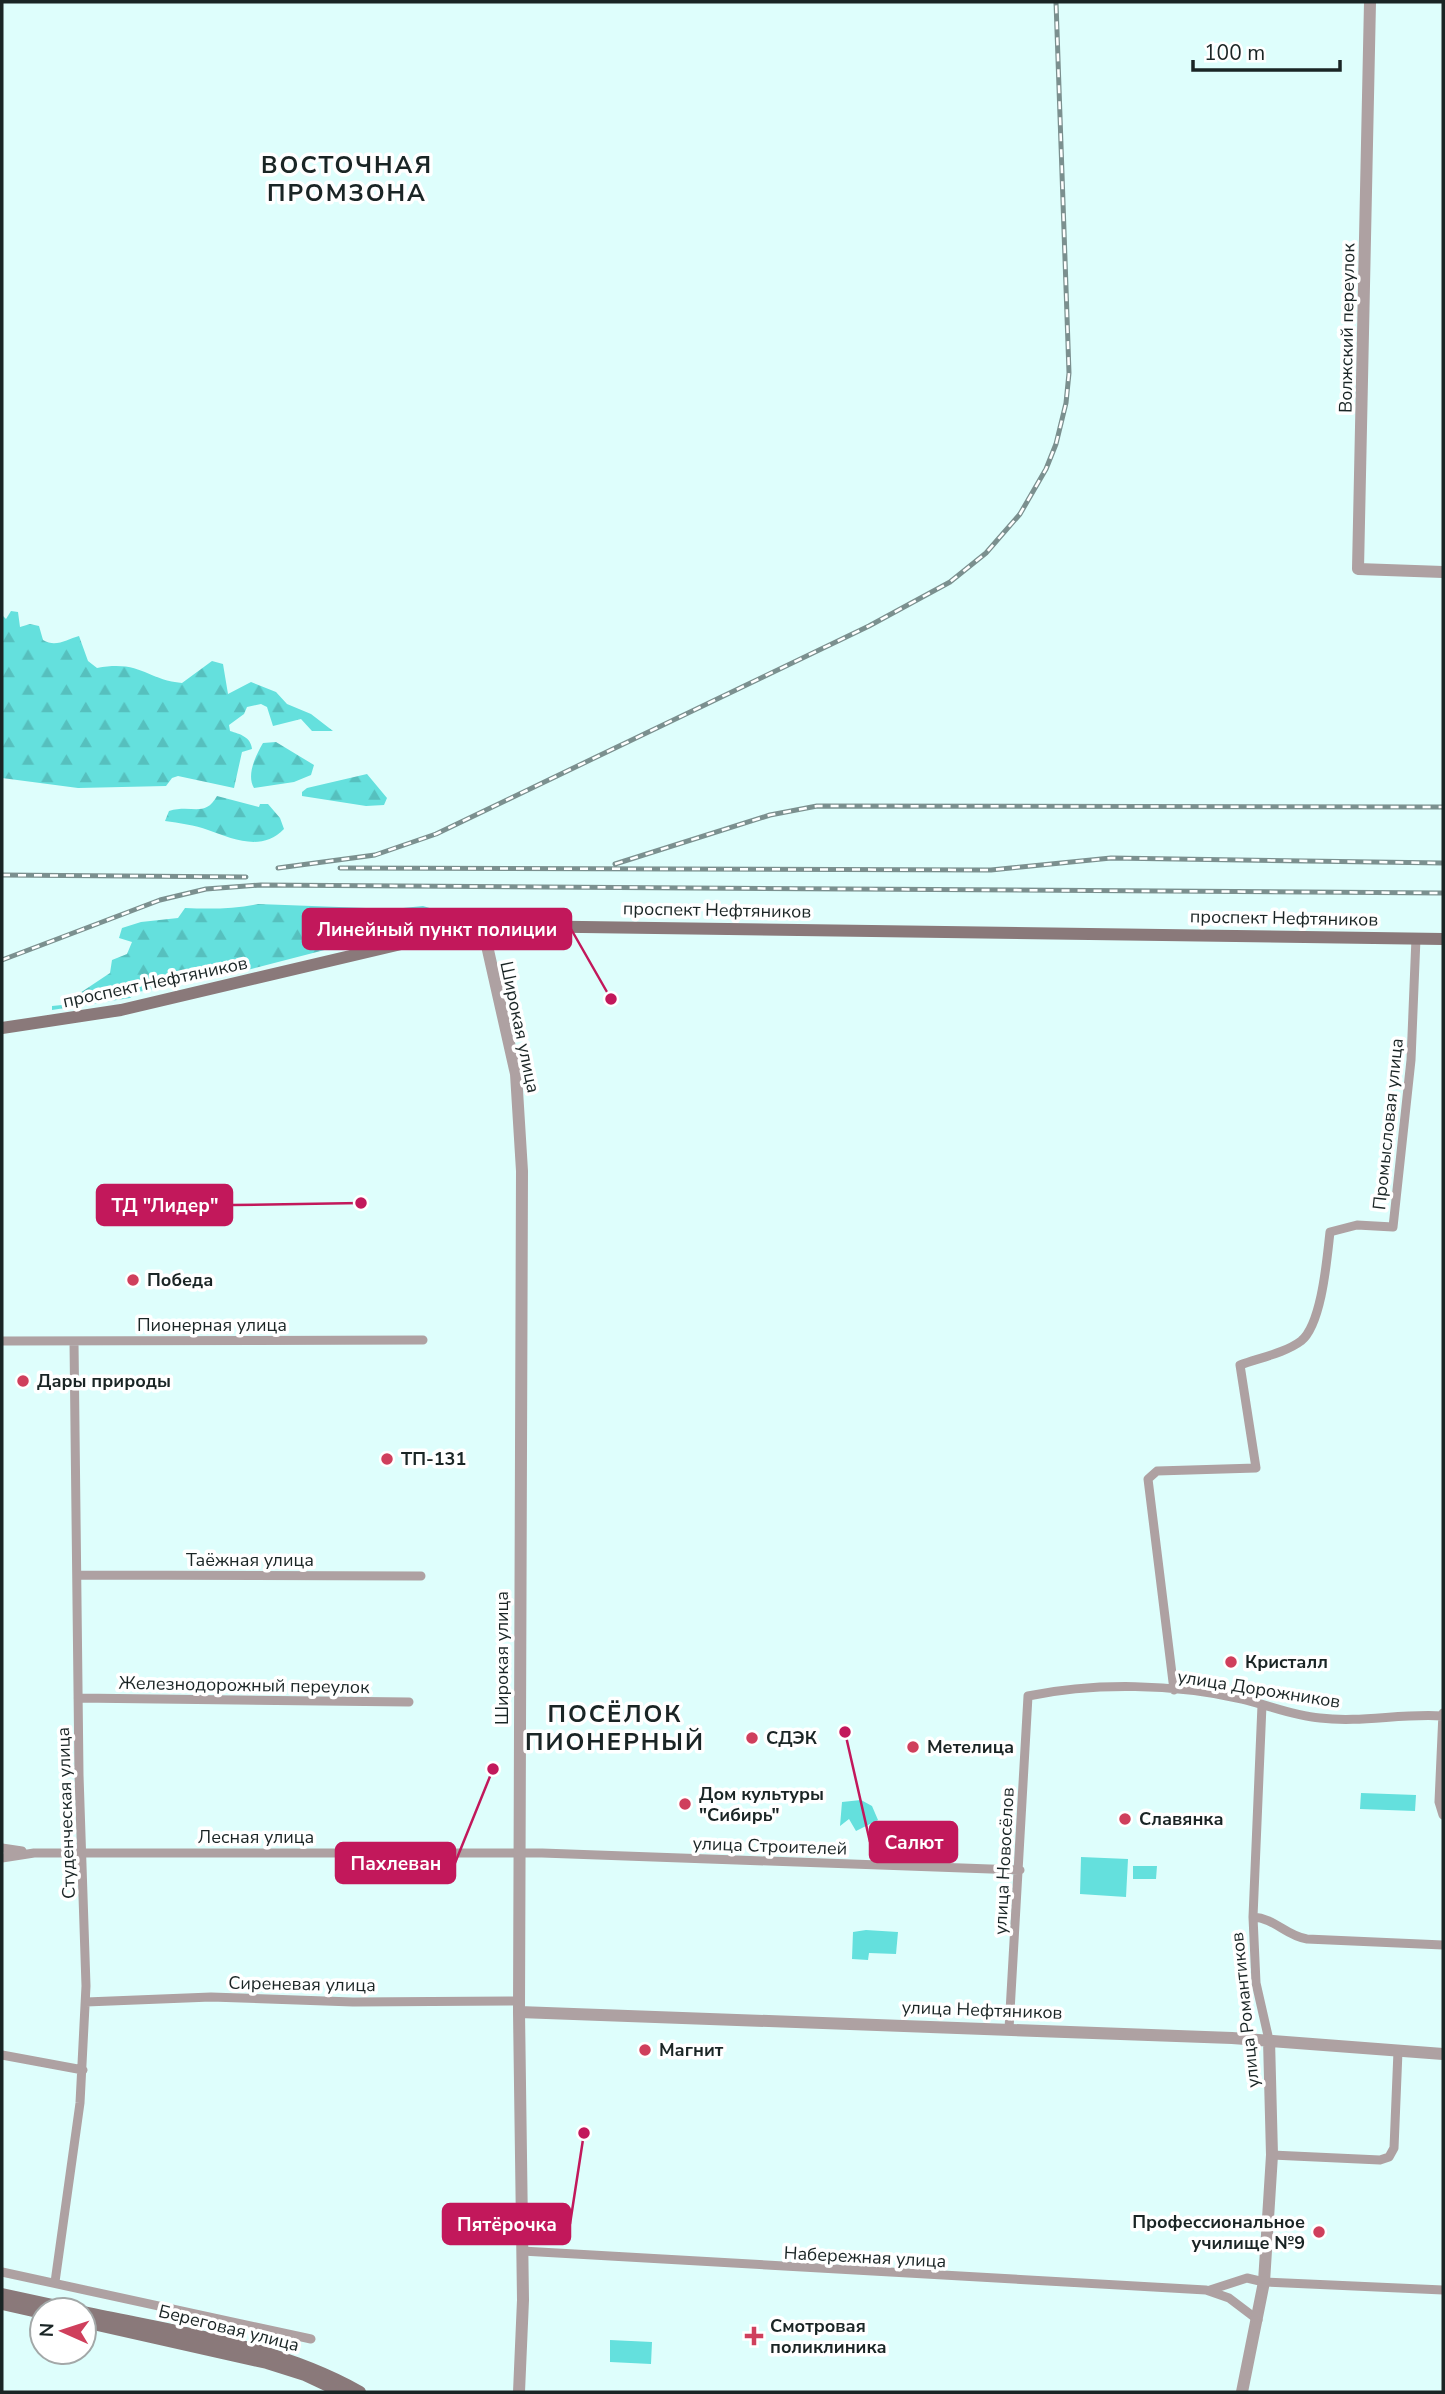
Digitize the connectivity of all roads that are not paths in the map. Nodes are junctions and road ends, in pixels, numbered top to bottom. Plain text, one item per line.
1 (1370, 2) edge
2 (1443, 572) edge
3 (484, 928) junction
4 (1416, 937) junction
5 (1443, 939) edge
6 (2, 1028) edge
7 (423, 1340) dead end
8 (2, 1341) edge
9 (74, 1341) junction
10 (79, 1575) junction
11 (421, 1576) dead end
12 (1174, 1690) junction
13 (1028, 1696) joint
14 (78, 1698) junction
15 (409, 1702) dead end
16 (1262, 1705) junction
17 (1443, 1714) edge
18 (1443, 1815) edge
19 (2, 1848) edge
20 (34, 1853) junction
21 (84, 1853) junction
22 (519, 1853) junction
23 (2, 1858) edge
24 (1020, 1870) junction
25 (1253, 1917) junction
26 (1443, 1945) edge
27 (86, 2002) junction
28 (519, 2006) junction
29 (1009, 2029) junction
30 (1269, 2040) junction
31 (1398, 2051) junction
32 (1443, 2054) edge
33 (2, 2055) edge
34 (82, 2070) junction
35 (1272, 2155) junction
36 (522, 2251) junction
37 (2, 2272) edge
38 (55, 2282) junction
39 (1264, 2282) junction
40 (1206, 2290) junction
41 (1443, 2290) edge
42 (2, 2294) edge
43 (28, 2300) edge
44 (2, 2304) edge
45 (28, 2310) edge
46 (98, 2315) edge
47 (1258, 2320) junction
48 (98, 2325) edge
49 (311, 2339) dead end
50 (341, 2392) edge
51 (360, 2392) edge
52 (519, 2392) edge
53 (1242, 2392) edge

1 - 2 street, Волжский переулок
3 - 4 main road, проспект Нефтяников
3 - 6 main road, проспект Нефтяников
3 - 22 street, Широкая улица
4 - 5 main road, проспект Нефтяников
4 - 12 street, Промысловая улица
7 - 9 street, Пионерная улица
8 - 9 street, Пионерная улица
9 - 10 street, Студенческая улица
10 - 11 street, Таёжная улица
10 - 14 street, Студенческая улица
12 - 13 street, улица Дорожников
12 - 16 street, улица Дорожников
13 - 24 street, улица Новосёлов
14 - 15 street, Железнодорожный переулок
14 - 21 street, Студенческая улица
16 - 17 street, улица Дорожников
16 - 25 street, улица Романтиков
17 - 18 street
19 - 20 street, Лесная улица
20 - 21 street, Лесная улица
20 - 23 street, Лесная улица
21 - 22 street, Лесная улица
21 - 27 street, Студенческая улица
22 - 24 street, улица Строителей
22 - 28 street, Широкая улица
24 - 29 street, улица Новосёлов
25 - 26 street
25 - 30 street, улица Романтиков
27 - 28 street, Сиреневая улица
27 - 34 street, Студенческая улица
28 - 29 street, улица Нефтяников
28 - 36 street, Широкая улица
29 - 30 street, улица Нефтяников
30 - 31 street, улица Нефтяников
30 - 35 street, улица Романтиков
31 - 32 street, улица Нефтяников
31 - 35 street
33 - 34 street
34 - 38 street, Студенческая улица
35 - 39 street, улица Романтиков
36 - 40 street, Набережная улица
36 - 52 street, Широкая улица
37 - 38 street
38 - 49 street
39 - 40 street, Набережная улица
39 - 41 street, Набережная улица
39 - 47 street, улица Романтиков
40 - 47 street, Набережная улица
42 - 43 main road
44 - 45 main road
46 - 51 main road, Береговая улица
47 - 53 street, улица Романтиков
48 - 50 main road, Береговая улица

